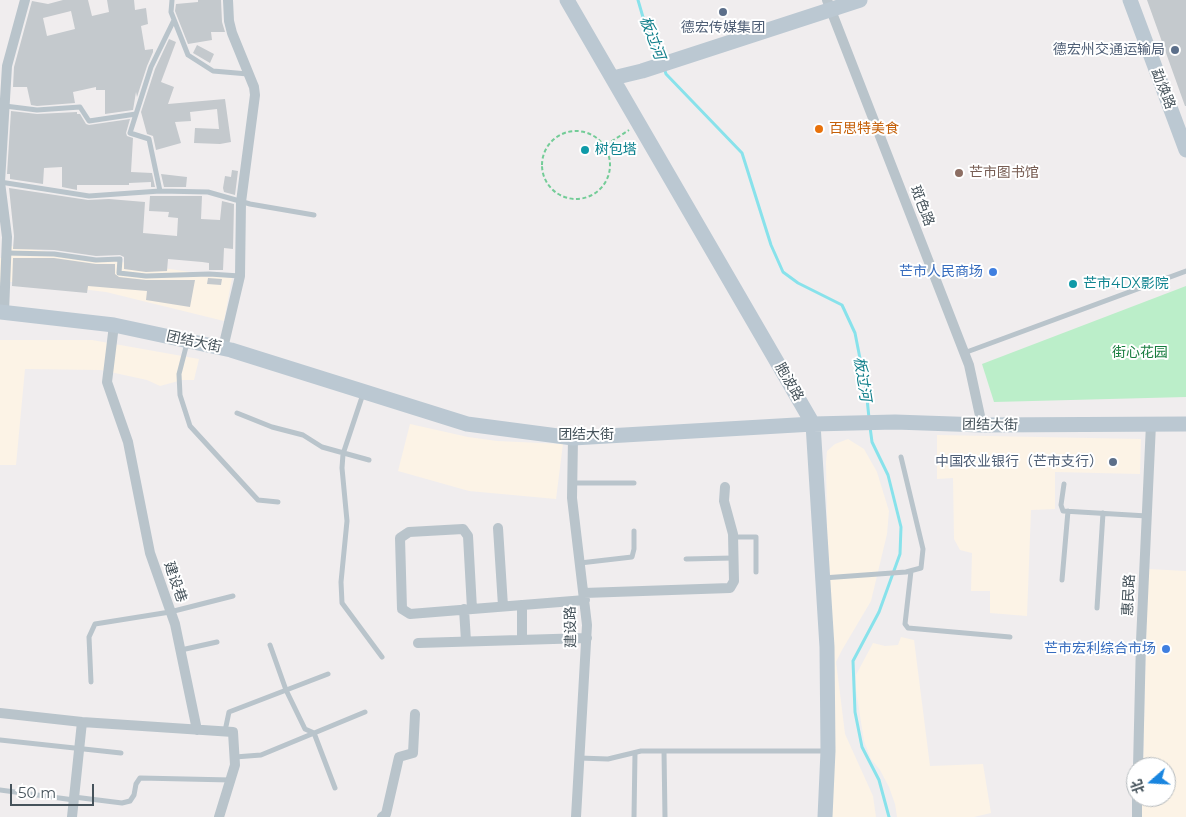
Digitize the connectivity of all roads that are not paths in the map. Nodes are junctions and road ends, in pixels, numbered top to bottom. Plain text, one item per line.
1 (25, 0) edge
2 (172, 0) edge
3 (228, 0) edge
4 (567, 0) edge
5 (860, 0) edge
6 (1130, 0) edge
7 (829, 4) edge
8 (174, 20) junction
9 (4, 57) edge
10 (248, 74) junction
11 (613, 78) junction
12 (4, 106) junction
13 (136, 114) junction
14 (1186, 148) edge
15 (0, 182) edge
16 (160, 191) junction
17 (242, 202) junction
18 (314, 216) dead end
19 (6, 253) junction
20 (1186, 271) edge
21 (240, 276) junction
22 (2, 312) edge
23 (114, 324) junction
24 (187, 340) junction
25 (223, 348) junction
26 (964, 353) junction
27 (363, 391) junction
28 (237, 413) dead end
29 (813, 424) junction
30 (1151, 424) junction
31 (1186, 424) edge
32 (982, 425) junction
33 (573, 438) junction
34 (343, 454) junction
35 (901, 457) dead end
36 (369, 460) dead end
37 (572, 483) junction
38 (634, 483) dead end
39 (1064, 484) dead end
40 (725, 487) dead end
41 (278, 502) dead end
42 (1068, 511) junction
43 (1103, 513) junction
44 (1147, 516) junction
45 (498, 528) dead end
46 (634, 531) dead end
47 (733, 538) junction
48 (733, 558) junction
49 (686, 559) dead end
50 (580, 563) junction
51 (909, 571) junction
52 (756, 572) dead end
53 (823, 578) junction
54 (1062, 580) dead end
55 (233, 596) dead end
56 (584, 596) junction
57 (522, 605) junction
58 (502, 606) junction
59 (1097, 608) dead end
60 (468, 609) junction
61 (170, 612) junction
62 (1010, 637) dead end
63 (587, 638) junction
64 (522, 640) junction
65 (466, 641) junction
66 (217, 642) dead end
67 (418, 643) dead end
68 (270, 646) dead end
69 (180, 650) junction
70 (382, 657) dead end
71 (328, 674) dead end
72 (91, 682) dead end
73 (286, 690) junction
74 (365, 712) dead end
75 (0, 713) edge
76 (415, 714) dead end
77 (82, 722) junction
78 (198, 730) junction
79 (225, 731) junction
80 (314, 733) junction
81 (0, 740) edge
82 (80, 748) junction
83 (828, 751) junction
84 (664, 752) junction
85 (121, 753) dead end
86 (634, 753) junction
87 (235, 757) junction
88 (1138, 757) edge
89 (580, 758) junction
90 (231, 780) junction
91 (335, 788) dead end
92 (0, 790) edge
93 (74, 799) junction
94 (72, 817) edge
95 (219, 817) edge
96 (382, 817) edge
97 (576, 817) edge
98 (634, 817) edge
99 (665, 817) edge
100 (825, 817) edge

1 - 9 street
2 - 8 lane
3 - 10 street
4 - 11 main road, 胞波路
5 - 7 main road
6 - 14 main road, 勐焕路
7 - 11 main road
7 - 26 street, 斑色路
8 - 10 lane
8 - 13 lane
9 - 12 street
10 - 17 street
11 - 29 main road, 胞波路
12 - 13 lane
12 - 15 street
13 - 16 lane
15 - 16 lane
15 - 19 street
16 - 17 lane
17 - 18 lane
17 - 21 street
19 - 21 lane
19 - 22 street
20 - 26 lane
21 - 25 street
22 - 23 main road, 团结大街
23 - 24 main road, 团结大街
23 - 61 street, 建设巷
24 - 25 main road, 团结大街
24 - 41 lane
25 - 27 main road, 团结大街
26 - 32 street, 斑色路
27 - 33 main road, 团结大街
27 - 34 lane
28 - 34 lane
29 - 32 main road, 团结大街
29 - 33 main road, 团结大街
29 - 53 main road, 胞波路
30 - 31 main road, 团结大街
30 - 32 main road, 团结大街
30 - 44 street, 惠民路
33 - 37 street, 建设路
34 - 36 lane
34 - 70 lane
35 - 51 lane
37 - 38 lane
37 - 50 street, 建设路
39 - 42 lane
40 - 47 street
42 - 43 lane
42 - 54 lane
43 - 44 lane
43 - 59 lane
44 - 88 street, 惠民路
45 - 58 street
46 - 50 lane
47 - 48 street
47 - 52 lane
48 - 49 lane
48 - 56 street
50 - 56 street, 建设路
51 - 53 lane
51 - 62 lane
53 - 83 main road, 胞波路
55 - 61 lane
56 - 57 street
56 - 63 street, 建设路
57 - 58 street
57 - 64 street
58 - 60 street
60 - 60 street
60 - 65 street
61 - 69 street, 建设巷
61 - 72 lane
63 - 64 street
63 - 89 street, 建设路
64 - 65 street
65 - 67 street
66 - 69 lane
68 - 73 lane
69 - 78 street, 建设巷
71 - 73 lane
73 - 79 lane
73 - 80 lane
74 - 80 lane
75 - 77 street
76 - 96 street
77 - 78 street
77 - 82 street
78 - 79 street
79 - 87 street
80 - 87 lane
80 - 91 lane
81 - 82 lane
82 - 85 lane
82 - 93 street
83 - 84 lane
83 - 100 main road, 胞波路
84 - 86 lane
84 - 99 lane
86 - 89 lane
86 - 98 lane
87 - 90 street
89 - 97 street, 建设路
90 - 93 lane
90 - 95 street
92 - 93 lane
93 - 94 street

